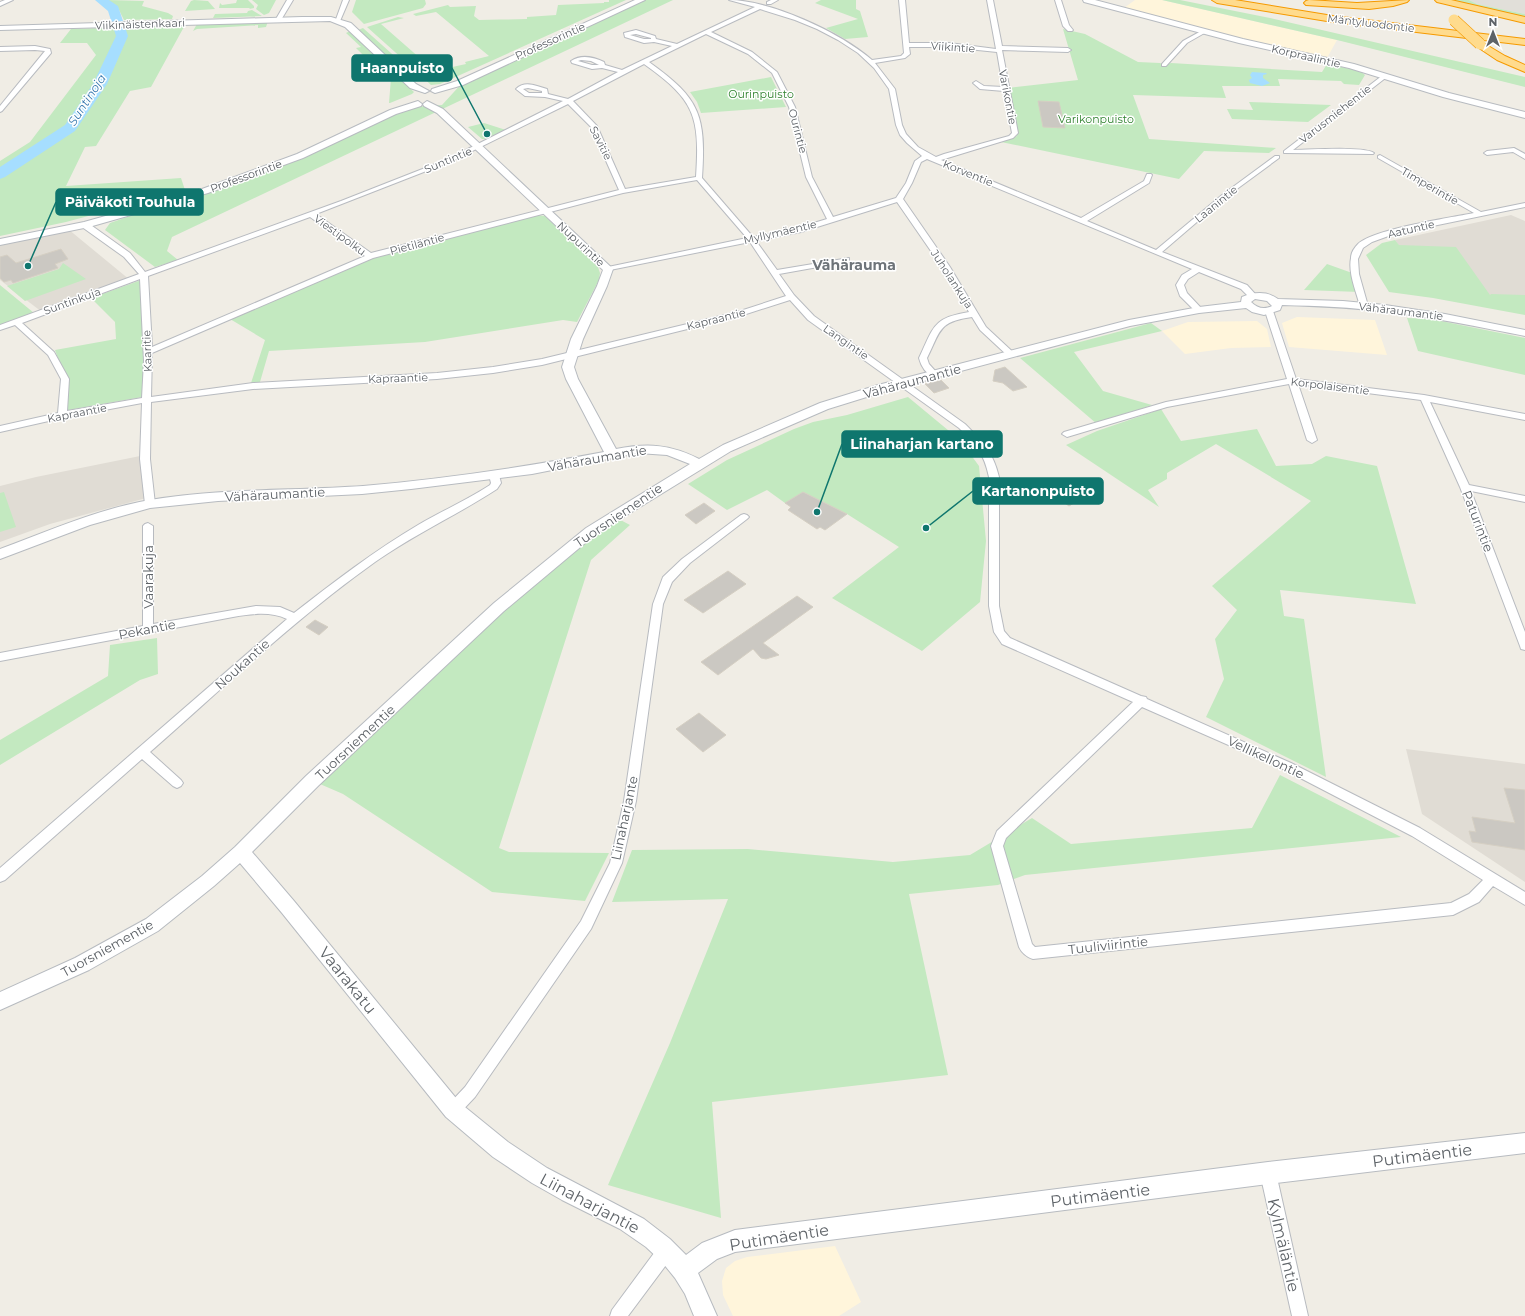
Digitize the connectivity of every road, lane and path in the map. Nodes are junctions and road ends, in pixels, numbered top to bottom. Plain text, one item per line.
1 (10, 0) edge
2 (290, 0) edge
3 (346, 0) edge
4 (641, 0) edge
5 (732, 0) edge
6 (775, 0) edge
7 (902, 0) edge
8 (990, 0) edge
9 (1058, 0) edge
10 (1087, 0) edge
11 (1217, 0) edge
12 (1250, 0) edge
13 (1404, 0) edge
14 (1438, 0) edge
15 (1296, 2) dead end
16 (769, 3) dead end
17 (0, 4) edge
18 (761, 6) junction
19 (279, 19) junction
20 (1525, 20) edge
21 (337, 21) junction
22 (0, 28) edge
23 (1070, 30) dead end
24 (1205, 31) junction
25 (706, 32) junction
26 (1525, 36) edge
27 (654, 40) dead end
28 (1525, 42) edge
29 (906, 45) junction
30 (677, 46) junction
31 (0, 49) edge
32 (998, 50) junction
33 (1068, 50) dead end
34 (645, 62) junction
35 (870, 62) junction
36 (1164, 65) dead end
37 (602, 66) dead end
38 (1525, 69) edge
39 (623, 72) junction
40 (1385, 76) junction
41 (460, 83) junction
42 (976, 83) dead end
43 (1006, 89) junction
44 (435, 91) junction
45 (412, 93) junction
46 (545, 94) dead end
47 (569, 101) junction
48 (441, 102) junction
49 (422, 104) junction
50 (0, 110) edge
51 (393, 112) junction
52 (1525, 115) edge
53 (478, 147) junction
54 (1371, 153) dead end
55 (1487, 153) dead end
56 (927, 156) junction
57 (1277, 157) dead end
58 (1380, 157) dead end
59 (1525, 157) edge
60 (935, 160) junction
61 (1149, 175) dead end
62 (700, 178) junction
63 (623, 191) junction
64 (899, 199) junction
65 (1525, 205) edge
66 (545, 210) junction
67 (311, 214) junction
68 (1480, 214) junction
69 (831, 219) junction
70 (1082, 221) junction
71 (85, 225) junction
72 (752, 240) junction
73 (0, 242) edge
74 (1157, 253) junction
75 (370, 256) junction
76 (846, 260) dead end
77 (1198, 269) junction
78 (608, 270) junction
79 (775, 273) junction
80 (144, 275) junction
81 (791, 297) junction
82 (1251, 300) junction
83 (1364, 306) junction
84 (1273, 307) junction
85 (1199, 310) junction
86 (974, 314) junction
87 (16, 322) junction
88 (0, 328) edge
89 (1525, 333) edge
90 (148, 352) junction
91 (571, 354) junction
92 (1011, 354) junction
93 (934, 374) junction
94 (1292, 380) junction
95 (903, 383) junction
96 (1424, 398) junction
97 (147, 400) junction
98 (62, 416) junction
99 (1525, 417) edge
100 (0, 429) edge
101 (1067, 434) dead end
102 (1312, 440) dead end
103 (613, 454) junction
104 (699, 464) junction
105 (494, 475) junction
106 (1465, 487) junction
107 (1525, 499) edge
108 (150, 504) junction
109 (744, 517) dead end
110 (148, 526) dead end
111 (0, 554) edge
112 (295, 618) junction
113 (1521, 626) edge
114 (148, 628) junction
115 (999, 632) joint
116 (1525, 646) edge
117 (0, 657) edge
118 (1142, 700) junction
119 (143, 752) junction
120 (176, 783) dead end
121 (241, 852) junction
122 (0, 876) edge
123 (1492, 879) junction
124 (1525, 899) edge
125 (0, 1001) edge
126 (453, 1110) junction
127 (1525, 1143) edge
128 (1268, 1173) junction
129 (666, 1251) junction
130 (684, 1270) junction
131 (618, 1316) edge
132 (706, 1316) edge
133 (1300, 1316) edge

1 - 17 street
2 - 19 street
3 - 21 street
4 - 41 main road, Professorintie
5 - 18 street, Korventie
6 - 16 street
7 - 29 street
8 - 32 street, Varikontie
9 - 23 street
10 - 24 main road, Korpraalintie
11 - 28 highway, Mäntyluodontie
12 - 26 highway, Mäntyluodontie
13 - 15 highway
14 - 20 highway
14 - 38 highway, bridge
18 - 25 street, Suntintie
18 - 35 street, Korventie
19 - 21 main road, Viikinäistenkaari
19 - 22 main road, Viikinäistenkaari
21 - 45 main road, Nupurintie
24 - 36 street
24 - 40 main road, Korpraalintie
25 - 30 street, Suntintie
25 - 69 street, Ourintie
27 - 30 street
29 - 32 street, Viikintie
29 - 35 street
30 - 34 street, Suntintie
31 - 50 street
32 - 33 street, Viikintie
32 - 43 street, Varikontie
34 - 39 street, Suntintie
34 - 62 street
35 - 56 street, Korventie
37 - 39 street
39 - 47 street, Suntintie
40 - 52 main road, Korpraalintie
40 - 54 street, Varusmiehentie
41 - 44 main road, Professorintie
41 - 48 main road, Professorintie
42 - 43 street
43 - 60 street, Varikontie
44 - 45 main road
44 - 48 main road
45 - 49 main road, Nupurintie
45 - 51 main road, Professorintie
46 - 47 street
47 - 53 street, Suntintie
47 - 63 street, Savitie
48 - 49 main road, Nupurintie
48 - 53 main road, Nupurintie
49 - 51 main road, Professorintie
51 - 71 main road, Professorintie
53 - 66 main road, Nupurintie
53 - 67 street, Suntintie
55 - 59 street
56 - 60 street, Korventie
56 - 64 street
57 - 74 street, Laanintie
58 - 68 street, Timperintie
60 - 70 street, Korventie
61 - 70 street
62 - 63 street, Pietiläntie
62 - 72 street, Langintie
63 - 66 street, Pietiläntie
64 - 69 street, Myllymäentie
64 - 86 street, Juholankuja
65 - 68 street, Aatuntie
66 - 75 street, Pietiläntie
66 - 78 main road, Nupurintie
67 - 75 street, Viestipolku
67 - 80 street, Suntintie
68 - 83 street, Aatuntie
69 - 72 street, Myllymäentie
70 - 74 street, Korventie
71 - 73 main road, Professorintie
71 - 80 street
72 - 78 street, Myllymäentie
72 - 79 street, Langintie
74 - 77 street, Korventie
75 - 90 street, Pietiläntie
76 - 79 street
77 - 82 street, Korventie
77 - 85 street
78 - 91 main road, Nupurintie
79 - 81 street, Langintie
80 - 87 street, Suntinkuja
80 - 90 street, Kaaritie
81 - 91 street, Kapraantie
81 - 95 street, Langintie
82 - 84 main road, Vähäraumantie
82 - 85 main road, Vähäraumantie
83 - 84 main road, Vähäraumantie
83 - 89 main road, Vähäraumantie
84 - 94 street
85 - 92 main road, Vähäraumantie
86 - 92 street, Juholankuja
86 - 93 street
87 - 88 street, Suntinkuja
87 - 98 street
90 - 97 street, Kaaritie
91 - 97 street, Kapraantie
91 - 103 main road, Nupurintie
92 - 93 main road, Vähäraumantie
93 - 95 main road, Vähäraumantie
94 - 96 street, Korpolaisentie
94 - 101 street, Korpolaisentie
94 - 102 street
95 - 104 main road, Vähäraumantie
95 - 115 street, Langintie
96 - 99 street, Korpolaisentie
96 - 106 street, Paturintie
97 - 98 street, Kapraantie
97 - 108 street, Kaaritie
98 - 100 street, Kapraantie
103 - 104 main road, Vähäraumantie
103 - 105 main road, Vähäraumantie
104 - 121 main road, Tuorsniementie
105 - 108 main road, Vähäraumantie
105 - 112 street, Noukantie
106 - 107 street
106 - 113 street, Paturintie
108 - 111 main road, Vähäraumantie
109 - 126 street, Liinaharjante
110 - 114 street, Vaarakuja
112 - 114 street, Pekantie
112 - 119 street, Noukantie
113 - 116 street, Paturintie
114 - 117 street, Pekantie
115 - 118 street, Vellikellontie
118 - 123 street, Vellikellontie
118 - 123 street, Tuuliviirintie
119 - 120 street
119 - 122 street, Noukantie
121 - 125 main road, Tuorsniementie
121 - 126 main road, Vaarakatu
123 - 124 street, Vellikellontie
126 - 129 main road, Liinaharjantie
127 - 128 main road, Putimäentie
128 - 130 main road, Putimäentie
128 - 133 street, Kylmäläntie
129 - 130 main road, Liinaharjantie
129 - 131 street
130 - 132 main road, Liinaharjantie

